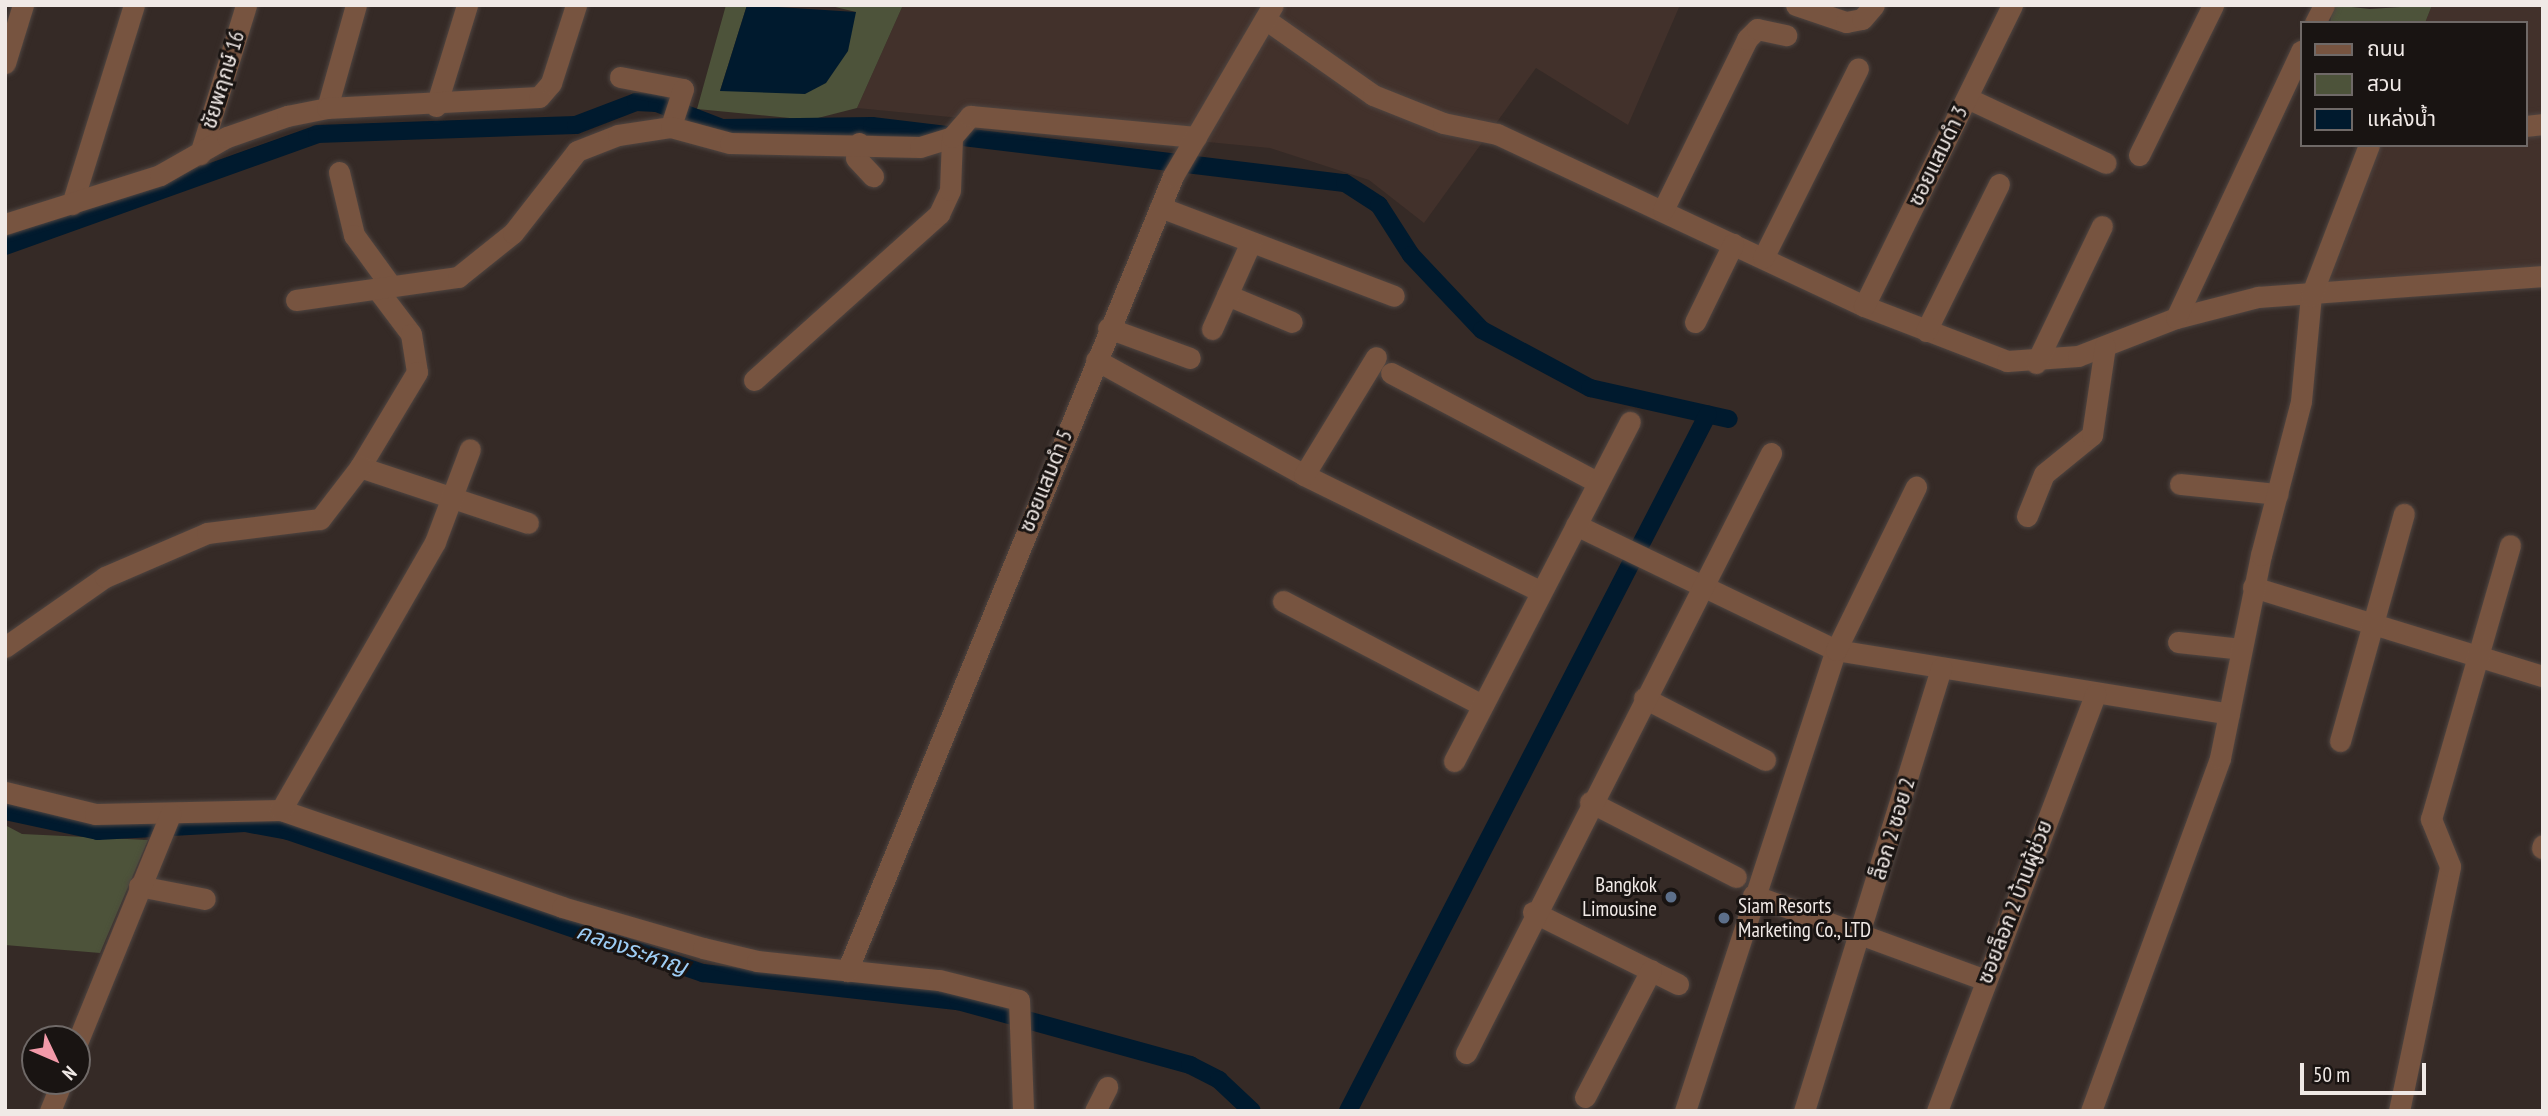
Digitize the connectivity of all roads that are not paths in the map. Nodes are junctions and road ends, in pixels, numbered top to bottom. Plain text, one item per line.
1 (23, 5) edge
2 (134, 5) edge
3 (246, 5) edge
4 (356, 5) edge
5 (467, 5) edge
6 (576, 5) edge
7 (1796, 5) edge
8 (1874, 5) edge
9 (2012, 5) edge
10 (2213, 5) edge
11 (2324, 5) edge
12 (1269, 12) edge
13 (2316, 21) edge
14 (1786, 35) dead end
15 (2300, 53) edge
16 (5, 63) edge
17 (1858, 68) dead end
18 (620, 77) dead end
19 (1967, 97) junction
20 (436, 106) junction
21 (327, 108) junction
22 (671, 127) junction
23 (952, 137) junction
24 (1196, 138) junction
25 (859, 143) junction
26 (2368, 147) edge
27 (200, 154) junction
28 (2139, 155) dead end
29 (2106, 163) dead end
30 (339, 172) dead end
31 (873, 176) dead end
32 (1998, 184) dead end
33 (72, 204) junction
34 (1160, 207) junction
35 (1663, 210) junction
36 (5, 224) edge
37 (2102, 226) dead end
38 (1251, 242) junction
39 (1733, 244) junction
40 (1763, 258) junction
41 (2543, 276) edge
42 (384, 288) junction
43 (1227, 295) junction
44 (1394, 296) dead end
45 (2311, 296) junction
46 (296, 300) dead end
47 (1864, 306) junction
48 (2176, 318) junction
49 (1292, 322) dead end
50 (1695, 322) dead end
51 (1108, 328) junction
52 (1212, 329) dead end
53 (1926, 331) junction
54 (2105, 346) junction
55 (1376, 356) dead end
56 (1190, 358) dead end
57 (1096, 360) junction
58 (2036, 363) junction
59 (1391, 373) dead end
60 (754, 380) dead end
61 (1630, 422) dead end
62 (470, 449) dead end
63 (1771, 453) dead end
64 (360, 467) junction
65 (1304, 475) junction
66 (1597, 482) junction
67 (2180, 484) dead end
68 (1916, 487) dead end
69 (2277, 494) junction
70 (454, 500) junction
71 (2404, 514) dead end
72 (2027, 516) dead end
73 (528, 523) dead end
74 (1576, 525) junction
75 (2510, 545) dead end
76 (2253, 587) junction
77 (1703, 589) junction
78 (1540, 591) junction
79 (1283, 601) dead end
80 (2373, 625) junction
81 (2178, 642) dead end
82 (5, 647) edge
83 (2241, 649) junction
84 (1836, 650) junction
85 (2479, 656) junction
86 (1941, 668) junction
87 (2541, 668) edge
88 (2095, 694) junction
89 (1644, 698) junction
90 (1482, 705) junction
91 (2229, 714) junction
92 (2340, 741) dead end
93 (1765, 760) dead end
94 (1454, 761) dead end
95 (5, 792) edge
96 (1590, 802) junction
97 (281, 810) junction
98 (167, 823) junction
99 (1736, 877) dead end
100 (139, 886) junction
101 (1753, 895) junction
102 (205, 899) dead end
103 (1533, 912) junction
104 (1861, 934) junction
105 (1651, 970) junction
106 (847, 971) junction
107 (1985, 980) junction
108 (1678, 984) dead end
109 (84, 1025) edge
110 (1466, 1053) dead end
111 (1107, 1087) dead end
112 (1585, 1097) dead end
113 (1023, 1111) edge
114 (1095, 1111) edge
115 (1685, 1111) edge
116 (1804, 1111) edge
117 (1937, 1111) edge
118 (2091, 1111) edge
119 (2399, 1111) edge

1 - 16 street
2 - 33 street
3 - 27 street, ชัยพฤกษ์ 16
4 - 21 street
5 - 20 street
6 - 20 street
7 - 8 street
9 - 19 street, ซอยแสมดำ 3
10 - 28 street
11 - 13 street
12 - 24 street, ซอยแสมดำ 5
12 - 35 street
14 - 35 street
15 - 48 street
17 - 40 street
18 - 22 street
19 - 29 street
19 - 47 street, ซอยแสมดำ 3
20 - 21 street
21 - 27 street
22 - 25 street
22 - 42 street
23 - 24 street
23 - 25 street
23 - 60 street
24 - 34 street, ซอยแสมดำ 5
25 - 31 street
26 - 45 street
27 - 33 street
30 - 42 street
32 - 53 street
33 - 36 street
34 - 38 street
34 - 51 street, ซอยแสมดำ 5
35 - 39 street
37 - 58 street
38 - 43 street
38 - 44 street
39 - 40 street
39 - 50 street
40 - 47 street
41 - 45 street
42 - 46 street
42 - 64 street
43 - 49 street
43 - 52 street
45 - 48 street
45 - 69 street
47 - 53 street
48 - 54 street
51 - 56 street
51 - 57 street, ซอยแสมดำ 5
53 - 58 street
54 - 58 street
54 - 72 street
55 - 65 street
57 - 65 street
57 - 106 street, ซอยแสมดำ 5
59 - 66 street
61 - 66 street
62 - 70 street
63 - 77 street
64 - 70 street
64 - 82 street
65 - 78 street
66 - 74 street
67 - 69 street
68 - 84 street
69 - 76 street
70 - 73 street
70 - 97 street
71 - 80 street
74 - 77 street
74 - 78 street
75 - 85 street
76 - 80 street
76 - 83 street
77 - 84 street
77 - 89 street
78 - 90 street
79 - 90 street
80 - 85 street
80 - 92 street
81 - 83 street
83 - 91 street
84 - 86 street
84 - 101 street
85 - 87 street
85 - 119 street
86 - 88 street
86 - 104 street, ล็อก 2 ซอย 2
88 - 91 street
88 - 107 street, ซอยล็อก 2 บ้านผู้ช่วย
89 - 93 street
89 - 96 street
90 - 94 street
91 - 118 street
95 - 98 street
96 - 99 street
96 - 103 street
97 - 98 street
97 - 106 street
98 - 100 street
100 - 102 street
100 - 109 street
101 - 104 street
101 - 115 street
103 - 105 street
103 - 110 street
104 - 107 street
104 - 116 street, ล็อก 2 ซอย 2
105 - 108 street
105 - 112 street
106 - 113 street
107 - 117 street, ซอยล็อก 2 บ้านผู้ช่วย
111 - 114 street

